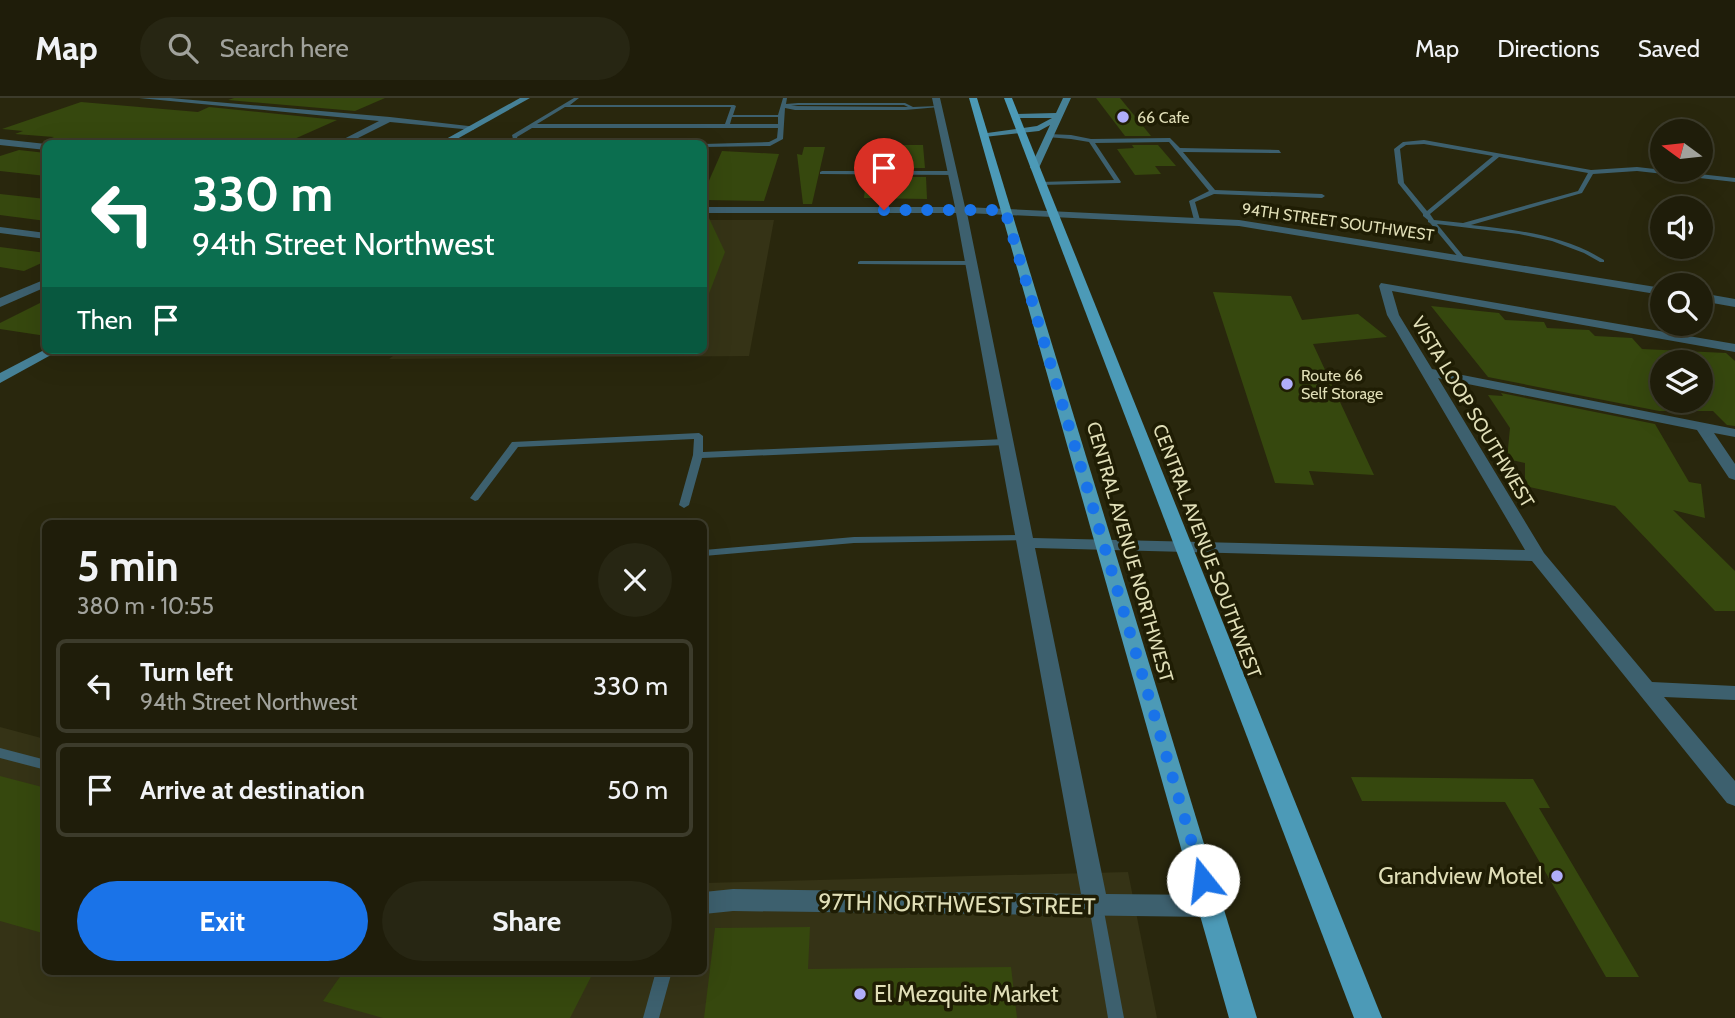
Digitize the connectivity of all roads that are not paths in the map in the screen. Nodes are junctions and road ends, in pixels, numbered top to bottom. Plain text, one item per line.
1 (143, 98) edge
2 (526, 98) edge
3 (577, 98) edge
4 (737, 98) edge
5 (785, 98) edge
6 (973, 98) edge
7 (1008, 98) edge
8 (1067, 98) edge
9 (937, 102) edge
10 (563, 106) junction
11 (734, 106) junction
12 (783, 106) junction
13 (731, 116) junction
14 (781, 116) junction
15 (1058, 116) junction
16 (390, 119) junction
17 (1018, 123) junction
18 (529, 126) junction
19 (727, 126) junction
20 (780, 126) junction
21 (473, 127) junction
22 (984, 134) junction
23 (1049, 136) junction
24 (346, 140) edge
25 (449, 140) edge
26 (515, 140) edge
27 (1091, 141) junction
28 (0, 142) edge
29 (707, 145) edge
30 (42, 147) edge
31 (1178, 150) junction
32 (1279, 152) dead end
33 (1498, 155) junction
34 (1591, 172) junction
35 (822, 173) dead end
36 (953, 173) junction
37 (1038, 175) junction
38 (1735, 180) edge
39 (1213, 192) junction
40 (1322, 196) dead end
41 (707, 210) edge
42 (961, 210) junction
43 (1005, 210) junction
44 (1052, 214) junction
45 (1425, 215) junction
46 (1197, 220) junction
47 (1430, 221) junction
48 (1463, 225) junction
49 (0, 230) edge
50 (42, 235) edge
51 (1461, 257) junction
52 (1602, 261) dead end
53 (972, 262) junction
54 (860, 264) dead end
55 (42, 284) edge
56 (1650, 288) edge
57 (1713, 299) edge
58 (0, 303) edge
59 (1735, 303) edge
60 (1735, 348) edge
61 (46, 354) edge
62 (1427, 372) junction
63 (0, 379) edge
64 (1702, 427) junction
65 (1735, 433) edge
66 (1005, 442) junction
67 (698, 454) junction
68 (1735, 475) edge
69 (475, 498) dead end
70 (684, 505) dead end
71 (1023, 541) junction
72 (1104, 544) junction
73 (1182, 546) junction
74 (707, 554) edge
75 (1537, 556) junction
76 (1649, 689) junction
77 (1735, 694) edge
78 (0, 753) edge
79 (42, 764) edge
80 (1735, 797) edge
81 (707, 903) edge
82 (1096, 906) junction
83 (1210, 906) junction
84 (663, 975) edge
85 (651, 1018) edge
86 (1116, 1018) edge
87 (1244, 1018) edge
88 (1368, 1018) edge

1 - 16 street
2 - 21 street
3 - 10 lane
4 - 11 lane
5 - 12 lane
6 - 22 main road, CENTRAL AVENUE NORTHWEST
7 - 17 main road, CENTRAL AVENUE SOUTHWEST
8 - 15 street
9 - 12 lane
9 - 36 street
10 - 11 lane
10 - 18 lane
11 - 13 lane
12 - 14 lane
13 - 14 lane
13 - 19 lane
14 - 20 lane
15 - 17 street
15 - 17 street
15 - 23 street
16 - 21 street
16 - 24 street
17 - 22 street
17 - 37 main road, CENTRAL AVENUE SOUTHWEST
18 - 19 lane
18 - 26 lane
19 - 20 lane
20 - 29 lane
21 - 25 street
22 - 43 main road, CENTRAL AVENUE NORTHWEST
23 - 27 lane
23 - 37 street
27 - 31 lane
27 - 37 lane
28 - 30 street
31 - 32 lane
31 - 39 lane
33 - 34 lane
33 - 45 lane
33 - 45 lane
34 - 38 lane
34 - 48 lane
35 - 36 lane
36 - 42 street
37 - 44 main road, CENTRAL AVENUE SOUTHWEST
39 - 40 lane
39 - 46 lane
41 - 42 street, 94TH STREET SOUTHWEST
42 - 43 street, 94TH STREET SOUTHWEST
42 - 53 street
43 - 44 street, 94TH STREET SOUTHWEST
43 - 72 main road, CENTRAL AVENUE NORTHWEST
44 - 46 street, 94TH STREET SOUTHWEST
44 - 73 main road, CENTRAL AVENUE SOUTHWEST
45 - 47 lane
46 - 51 street, 94TH STREET SOUTHWEST
47 - 48 lane
47 - 51 lane
48 - 52 lane
49 - 50 street
51 - 56 street, 94TH STREET SOUTHWEST
53 - 54 lane
53 - 66 street
55 - 58 street
57 - 59 street
60 - 62 street, VISTA LOOP SOUTHWEST
61 - 63 street
62 - 64 street
62 - 75 street, VISTA LOOP SOUTHWEST
64 - 65 street
64 - 68 street
66 - 67 lane
66 - 71 street
67 - 69 lane
67 - 70 lane
71 - 72 street
71 - 74 lane
71 - 82 street
72 - 73 street
72 - 83 main road, CENTRAL AVENUE NORTHWEST
73 - 75 street
73 - 88 main road, CENTRAL AVENUE SOUTHWEST
75 - 76 street, VISTA LOOP SOUTHWEST
76 - 77 street
76 - 80 street, VISTA LOOP SOUTHWEST
78 - 79 lane
81 - 82 street, 97TH NORTHWEST STREET
82 - 83 street, 97TH NORTHWEST STREET
82 - 86 lane
83 - 87 main road, CENTRAL AVENUE NORTHWEST
84 - 85 lane

